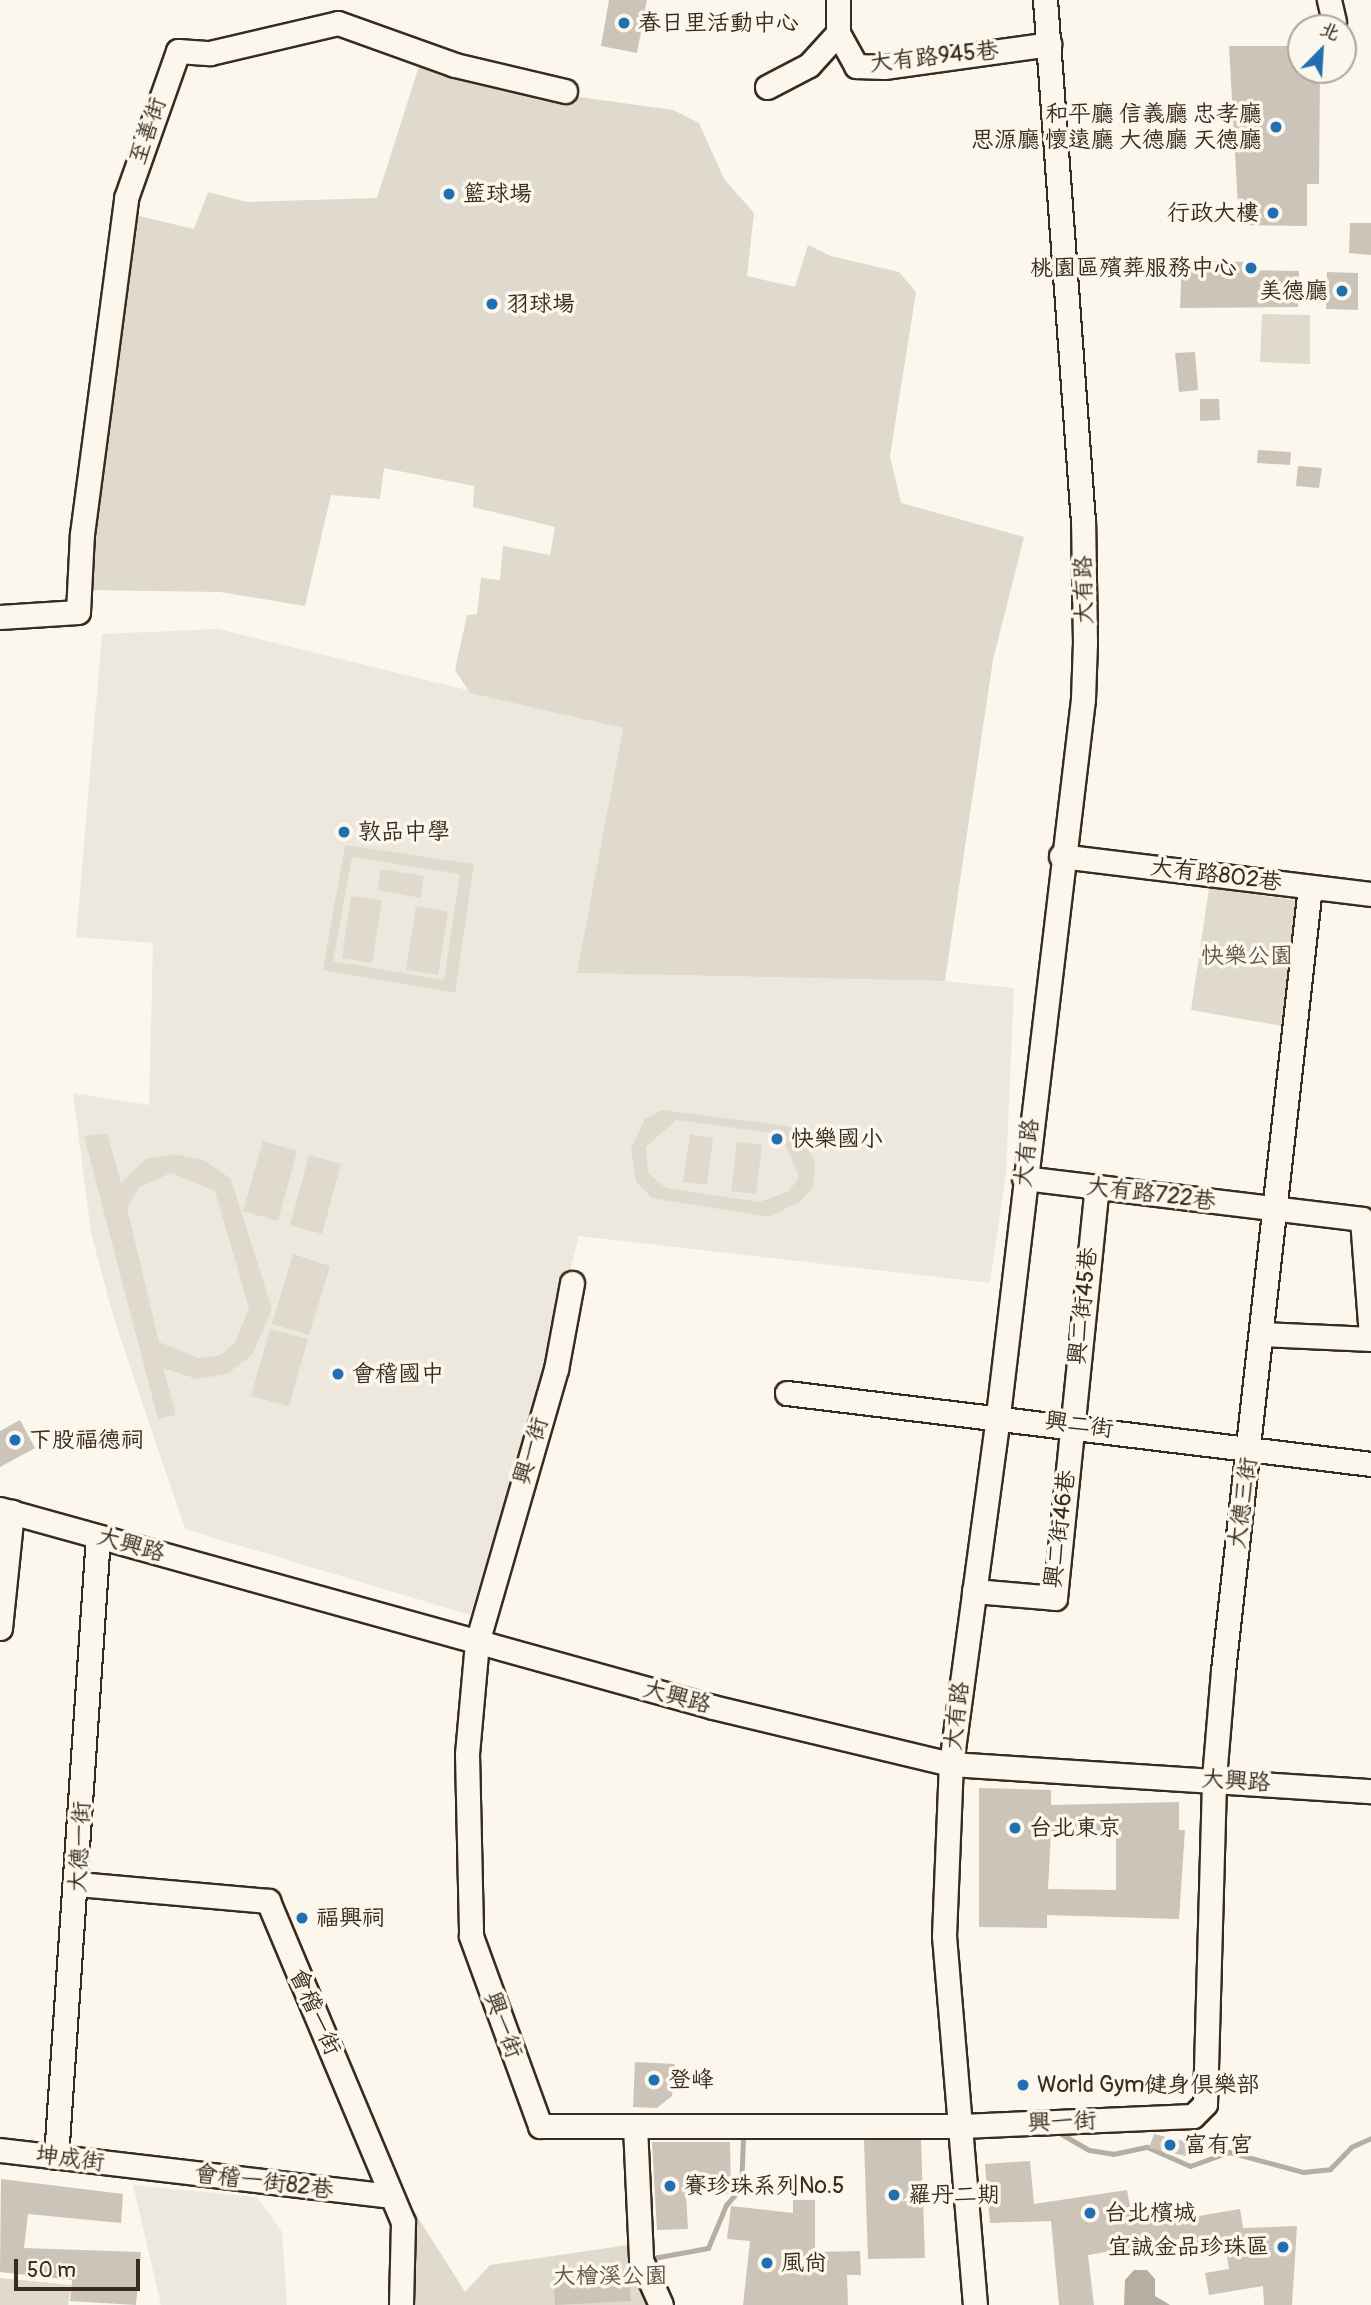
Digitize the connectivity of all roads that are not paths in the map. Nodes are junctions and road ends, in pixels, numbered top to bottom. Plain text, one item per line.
1 (838, 0) edge
2 (1045, 0) edge
3 (838, 33) junction
4 (1049, 44) junction
5 (767, 87) dead end
6 (565, 91) dead end
7 (0, 617) edge
8 (1061, 856) junction
9 (1310, 887) junction
10 (1371, 894) edge
11 (1024, 1178) junction
12 (1097, 1188) junction
13 (1278, 1209) junction
14 (572, 1283) dead end
15 (1262, 1334) junction
16 (1371, 1337) edge
17 (787, 1393) dead end
18 (998, 1415) junction
19 (1072, 1424) junction
20 (1251, 1450) junction
21 (1371, 1464) edge
22 (6, 1511) edge
23 (98, 1536) junction
24 (974, 1591) junction
25 (0, 1628) edge
26 (477, 1642) junction
27 (951, 1764) junction
28 (1214, 1778) junction
29 (1371, 1791) edge
30 (78, 1884) junction
31 (1193, 2116) joint
32 (635, 2126) junction
33 (962, 2126) junction
34 (0, 2150) edge
35 (56, 2157) junction
36 (140, 2167) joint
37 (389, 2196) junction
38 (401, 2305) edge
39 (661, 2305) edge
40 (975, 2305) edge

1 - 3 street
2 - 4 street, 大有路
3 - 4 street, 大有路945巷
3 - 5 street
4 - 8 street, 大有路
6 - 7 street, 至善街
8 - 9 street, 大有路802巷
8 - 11 street, 大有路
9 - 10 street, 大有路802巷
9 - 13 street, 大德三街
11 - 12 street, 大有路722巷
11 - 18 street, 大有路
12 - 13 street, 大有路722巷
12 - 19 street, 興二街45巷
13 - 15 street, 大德三街
13 - 16 street, 大有路722巷
14 - 26 street, 興一街
15 - 16 street
15 - 20 street, 大德三街
17 - 18 street, 興二街
18 - 19 street, 興二街
18 - 24 street, 大有路
19 - 20 street, 興二街
19 - 24 street, 興二街46巷
20 - 21 street, 興二街
20 - 28 street, 大德三街
22 - 23 street, 大興路
22 - 25 street
23 - 26 street, 大興路
23 - 30 street, 大德一街
24 - 27 street, 大有路
26 - 27 street, 大興路
26 - 32 street, 興一街
27 - 28 street, 大興路
27 - 33 street, 大有路
28 - 29 street, 大興路
28 - 31 street, 大德三街
30 - 35 street, 大德一街
30 - 37 street, 會稽一街
31 - 33 street, 興一街
32 - 33 street, 興一街
32 - 39 street
33 - 40 street, 大有路
34 - 35 street, 坤成街
35 - 36 street, 坤成街
36 - 37 street, 會稽一街82巷
37 - 38 street, 會稽一街

